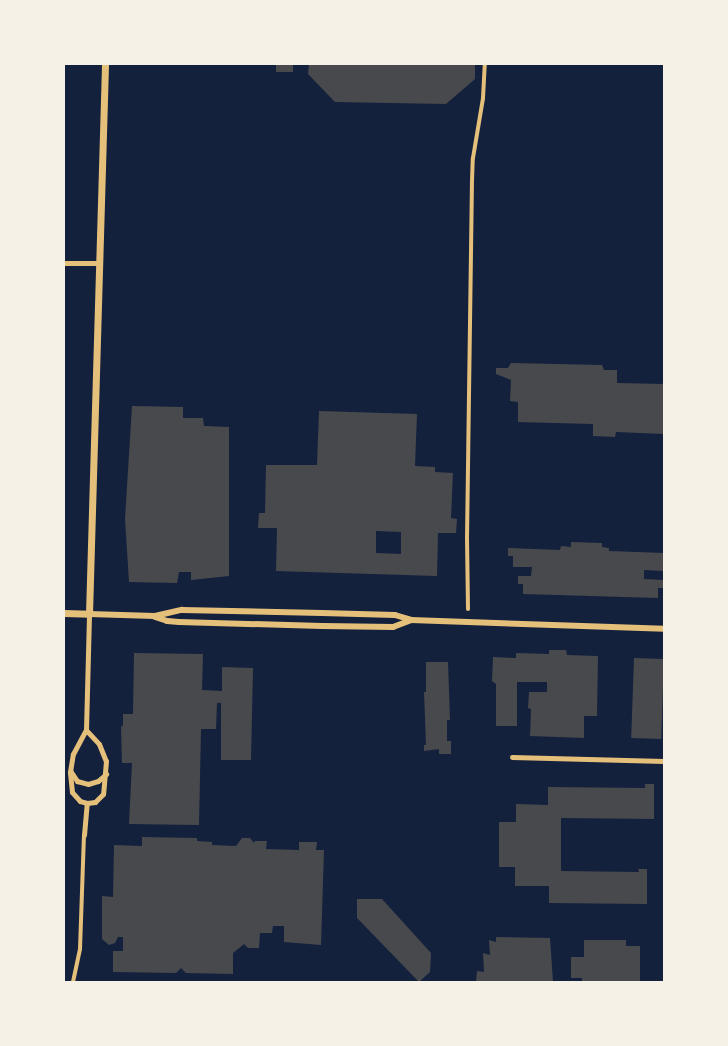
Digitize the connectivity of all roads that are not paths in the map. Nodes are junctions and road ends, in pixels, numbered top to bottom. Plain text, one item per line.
1 (105, 64) edge
2 (485, 64) edge
3 (64, 263) edge
4 (99, 263) junction
5 (468, 609) dead end
6 (64, 614) edge
7 (89, 614) junction
8 (155, 616) junction
9 (412, 620) junction
10 (664, 628) edge
11 (86, 730) junction
12 (512, 757) dead end
13 (664, 761) edge
14 (70, 772) junction
15 (106, 773) junction
16 (87, 803) junction
17 (84, 835) joint
18 (72, 982) edge

1 - 4 main road
2 - 5 street
3 - 4 street
4 - 7 main road
6 - 7 main road
7 - 8 street
7 - 11 street
8 - 9 street
8 - 9 street
9 - 10 street
11 - 14 street
11 - 15 street
12 - 13 street
14 - 15 street
14 - 16 street
15 - 16 street
16 - 17 street
17 - 18 street

